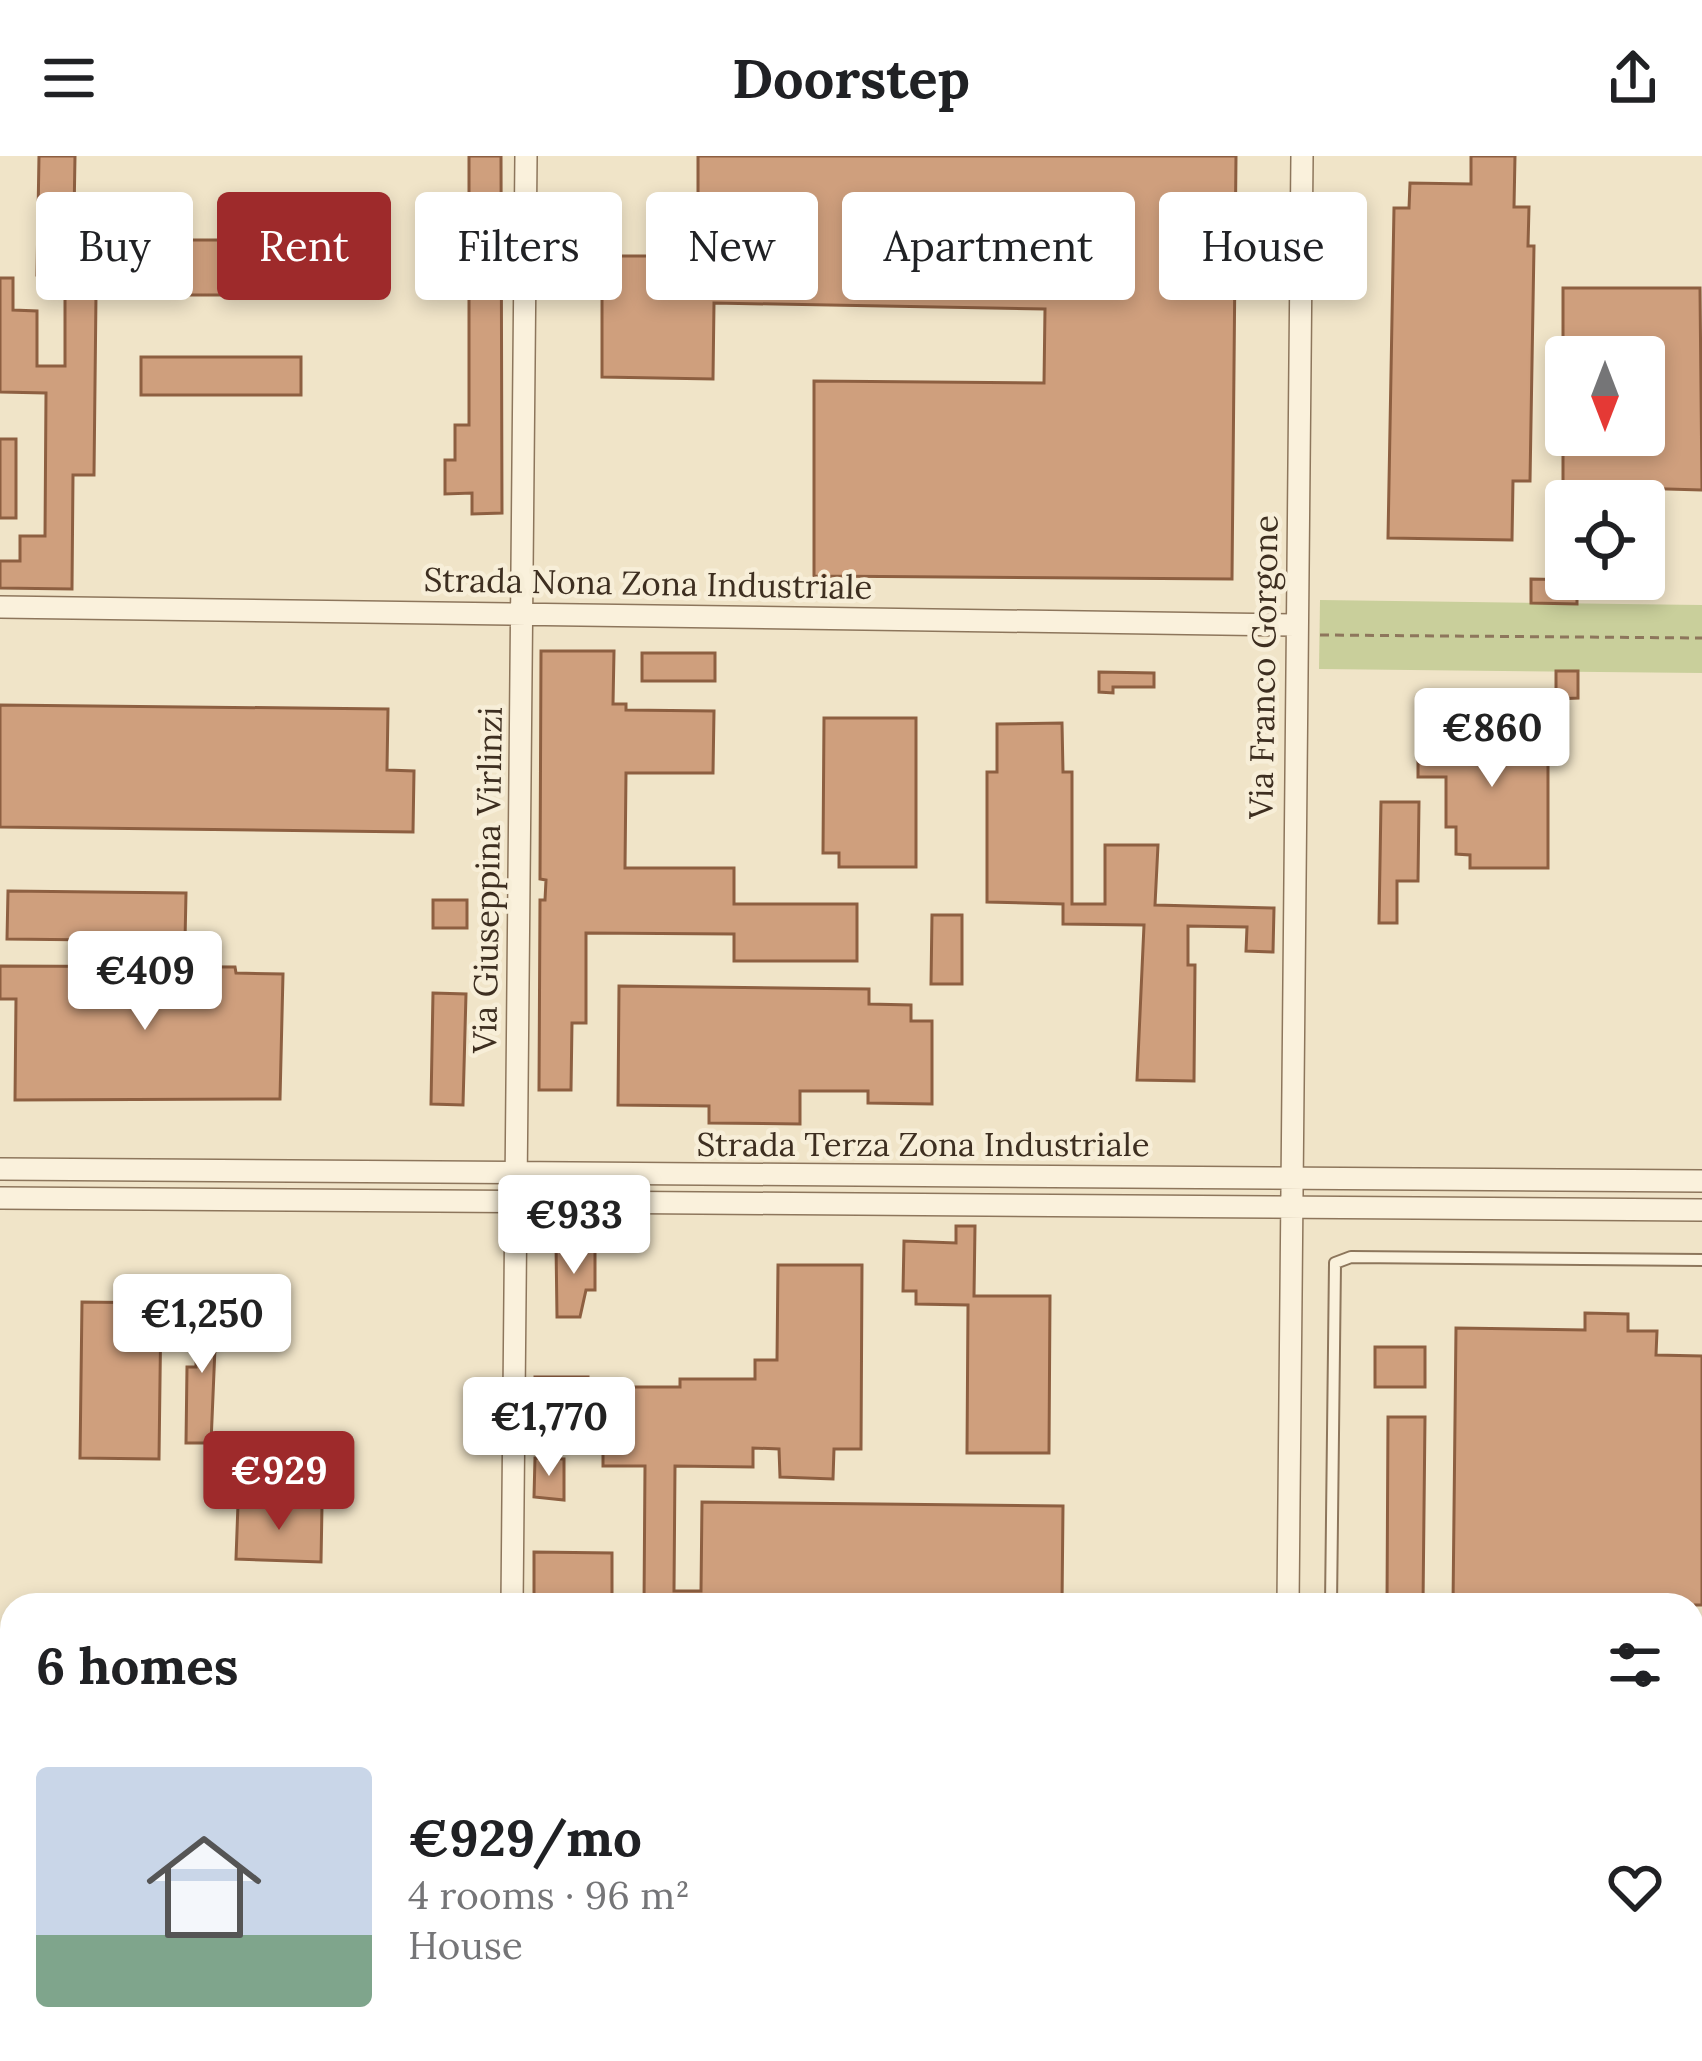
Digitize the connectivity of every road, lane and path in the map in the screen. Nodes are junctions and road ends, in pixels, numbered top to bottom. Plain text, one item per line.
1 (526, 156) edge
2 (1303, 156) edge
3 (0, 607) edge
4 (524, 615) junction
5 (1296, 630) junction
6 (1702, 638) edge
7 (0, 1169) edge
8 (517, 1174) junction
9 (1293, 1179) junction
10 (1702, 1181) edge
11 (0, 1198) edge
12 (518, 1202) junction
13 (1292, 1209) junction
14 (1702, 1210) edge
15 (1702, 1260) edge
16 (512, 1593) edge
17 (1288, 1593) edge
18 (1331, 1593) edge

1 - 4 street, Via Giuseppina Virlinzi
2 - 5 street, Via Franco Gorgone
3 - 4 street, Strada Nona Zona Industriale
4 - 5 street, Strada Nona Zona Industriale
4 - 8 street, Via Giuseppina Virlinzi
5 - 6 path
5 - 9 street, Via Franco Gorgone
7 - 8 street, Strada Terza Zona Industriale
8 - 9 street, Strada Terza Zona Industriale
8 - 12 street, Via Giuseppina Virlinzi
9 - 10 street, Strada Terza Zona Industriale
9 - 13 street, Via Franco Gorgone
11 - 12 street, Strada Terza Zona Industriale
12 - 13 street, Strada Terza Zona Industriale
12 - 16 street, Via Giuseppina Virlinzi
13 - 14 street, Strada Terza Zona Industriale
13 - 17 street
15 - 18 lane

